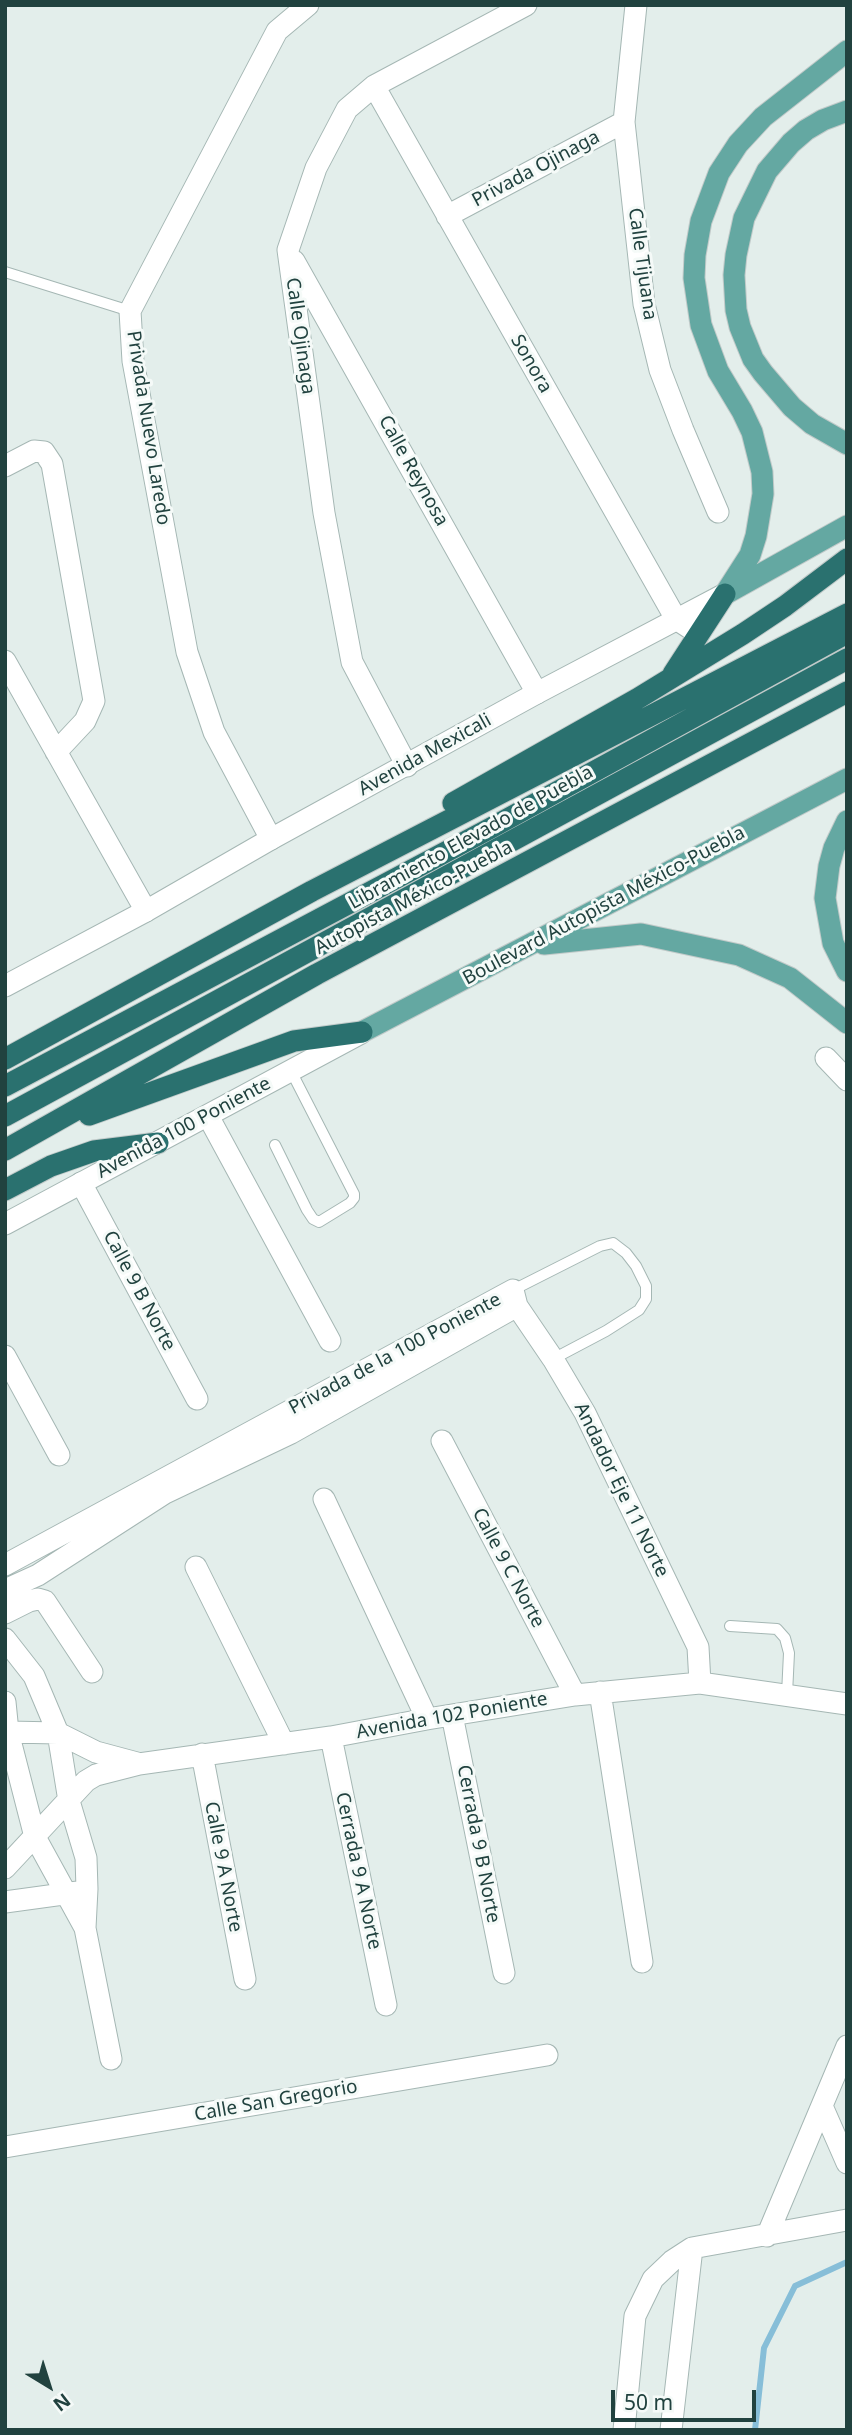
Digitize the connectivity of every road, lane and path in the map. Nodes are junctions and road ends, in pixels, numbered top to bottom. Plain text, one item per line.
1 (308, 5) edge
2 (526, 5) edge
3 (636, 5) edge
4 (847, 51) edge
5 (374, 86) junction
6 (847, 111) edge
7 (624, 122) junction
8 (447, 216) junction
9 (288, 250) junction
10 (5, 272) edge
11 (130, 311) junction
12 (847, 444) edge
13 (5, 466) edge
14 (718, 512) dead end
15 (847, 526) edge
16 (847, 559) edge
17 (725, 594) junction
18 (847, 614) edge
19 (676, 619) junction
20 (699, 634) junction
21 (847, 634) edge
22 (847, 659) edge
23 (5, 661) edge
24 (670, 678) junction
25 (847, 692) edge
26 (537, 693) junction
27 (56, 752) junction
28 (407, 766) junction
29 (847, 779) edge
30 (847, 821) edge
31 (271, 839) junction
32 (312, 891) junction
33 (146, 911) junction
34 (531, 945) junction
35 (205, 948) junction
36 (847, 971) edge
37 (5, 986) edge
38 (847, 1023) edge
39 (362, 1032) junction
40 (5, 1044) edge
41 (826, 1058) dead end
42 (5, 1059) edge
43 (290, 1071) junction
44 (847, 1080) edge
45 (5, 1086) edge
46 (5, 1116) edge
47 (208, 1116) junction
48 (34, 1135) junction
49 (158, 1143) junction
50 (275, 1145) dead end
51 (5, 1150) edge
52 (81, 1183) junction
53 (5, 1189) edge
54 (5, 1224) edge
55 (515, 1298) junction
56 (330, 1341) dead end
57 (5, 1356) edge
58 (553, 1359) junction
59 (197, 1399) dead end
60 (442, 1441) dead end
61 (60, 1455) dead end
62 (324, 1499) dead end
63 (5, 1565) edge
64 (196, 1567) dead end
65 (5, 1590) edge
66 (5, 1613) edge
67 (730, 1626) dead end
68 (5, 1639) edge
69 (92, 1672) dead end
70 (700, 1683) junction
71 (600, 1692) junction
72 (575, 1695) junction
73 (787, 1695) junction
74 (5, 1702) edge
75 (847, 1704) edge
76 (452, 1715) junction
77 (426, 1718) junction
78 (8, 1732) junction
79 (58, 1733) junction
80 (331, 1737) junction
81 (284, 1744) junction
82 (202, 1754) junction
83 (139, 1764) junction
84 (69, 1801) junction
85 (35, 1837) junction
86 (5, 1868) edge
87 (87, 1889) junction
88 (65, 1895) junction
89 (5, 1902) edge
90 (85, 1928) junction
91 (642, 1962) dead end
92 (504, 1972) dead end
93 (245, 1979) dead end
94 (386, 2005) dead end
95 (847, 2046) edge
96 (547, 2055) dead end
97 (111, 2059) dead end
98 (841, 2072) edge
99 (822, 2106) junction
100 (5, 2147) edge
101 (847, 2163) edge
102 (847, 2220) edge
103 (766, 2235) junction
104 (692, 2248) junction
105 (624, 2430) edge
106 (671, 2430) edge

1 - 11 street, Privada Nuevo Laredo
2 - 5 street, Calle Ojinaga
3 - 7 street, Calle Tijuana
4 - 17 main road
5 - 8 street, Sonora
5 - 9 street, Calle Ojinaga
6 - 12 main road
7 - 8 street, Privada Ojinaga
7 - 14 street, Calle Tijuana
8 - 19 street, Sonora
9 - 26 street, Calle Reynosa
9 - 28 street, Calle Ojinaga
10 - 11 lane
11 - 31 street, Privada Nuevo Laredo
13 - 27 street
15 - 17 main road, Avenida Mexicali
16 - 24 highway
17 - 19 street, Avenida Mexicali
17 - 20 highway
18 - 32 highway
19 - 20 street, Sonora
19 - 26 street, Avenida Mexicali
20 - 24 highway
21 - 45 highway, Libramiento Elevado de Puebla
22 - 46 highway, Libramiento Elevado de Puebla
23 - 27 street
24 - 32 highway
25 - 48 highway, Autopista México-Puebla
26 - 28 street, Avenida Mexicali
27 - 33 street
28 - 31 street, Avenida Mexicali
29 - 34 main road, Boulevard Autopista México-Puebla
30 - 36 main road
31 - 33 street, Avenida Mexicali
32 - 35 highway
33 - 37 street, Avenida Mexicali
34 - 38 main road
34 - 39 main road, Boulevard Autopista México-Puebla
35 - 40 highway
35 - 42 highway
39 - 43 street, Avenida 100 Poniente
39 - 48 highway
41 - 44 street
43 - 47 street, Avenida 100 Poniente
43 - 50 lane
47 - 49 street, Avenida 100 Poniente
47 - 56 street
48 - 51 highway, Autopista México-Puebla
49 - 52 street, Avenida 100 Poniente
49 - 53 highway
52 - 54 street, Avenida 100 Poniente
52 - 59 street, Calle 9 B Norte
55 - 58 street, Andador Eje 11 Norte
55 - 58 lane
55 - 63 street, Privada de la 100 Poniente
55 - 65 street, Privada de la 100 Poniente
57 - 61 street
58 - 70 street, Andador Eje 11 Norte
60 - 72 street, Calle 9 C Norte
62 - 77 street
64 - 81 street
66 - 69 street
67 - 73 lane
68 - 79 street
70 - 71 street, Avenida 102 Poniente
70 - 73 street, Avenida 102 Poniente
71 - 72 street, Avenida 102 Poniente
71 - 91 street
72 - 76 street, Avenida 102 Poniente
73 - 75 street, Avenida 102 Poniente
74 - 78 street
76 - 77 street, Avenida 102 Poniente
76 - 92 street, Cerrada 9 B Norte
77 - 80 street, Avenida 102 Poniente
78 - 79 street
78 - 85 street
79 - 83 street
79 - 84 street
80 - 81 street, Avenida 102 Poniente
80 - 94 street, Cerrada 9 A Norte
81 - 82 street, Avenida 102 Poniente
82 - 83 street, Avenida 102 Poniente
82 - 93 street, Calle 9 A Norte
83 - 84 street, Avenida 102 Poniente
84 - 85 street, Avenida 102 Poniente
84 - 87 street
85 - 86 street, Avenida 102 Poniente
85 - 88 street
87 - 88 street
87 - 90 street
88 - 89 street
88 - 90 street
90 - 97 street
95 - 98 street
96 - 100 street, Calle San Gregorio
98 - 99 street
99 - 101 street
99 - 103 street
102 - 103 street
103 - 104 street
104 - 105 street
104 - 106 street

